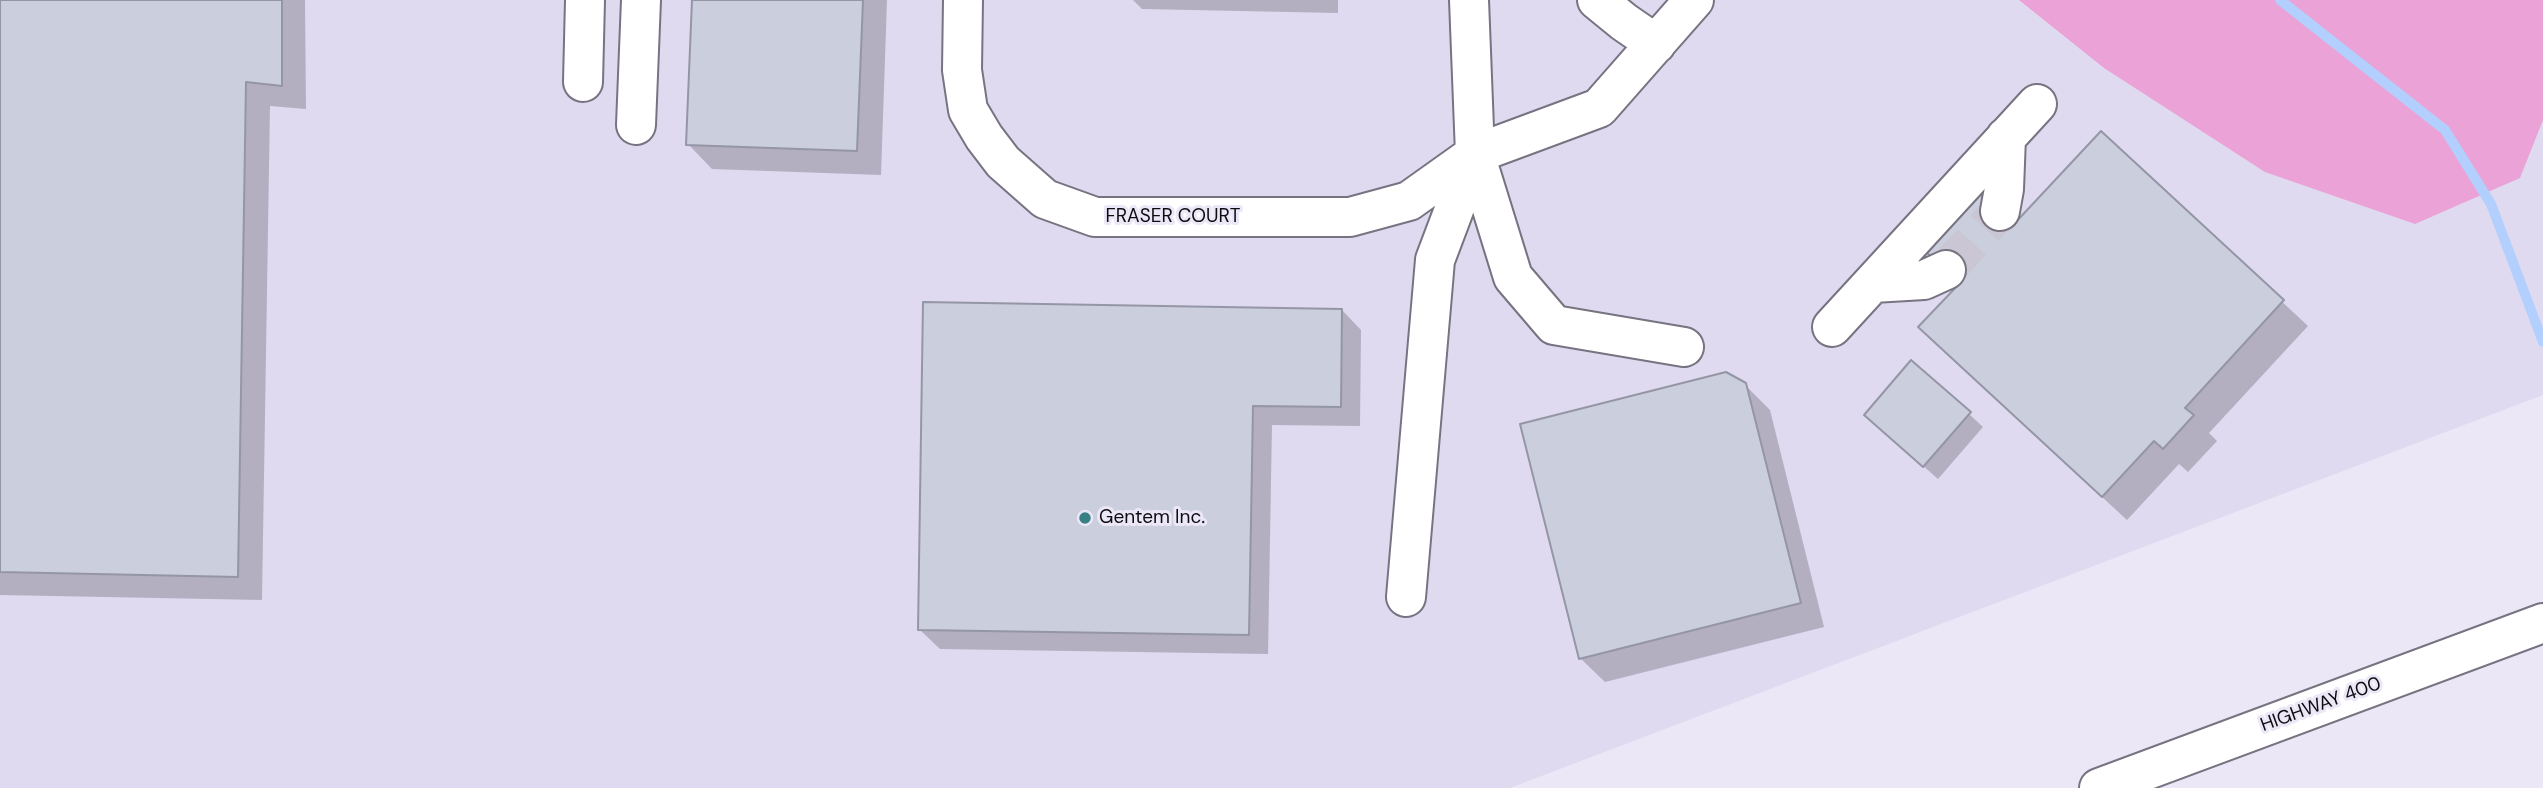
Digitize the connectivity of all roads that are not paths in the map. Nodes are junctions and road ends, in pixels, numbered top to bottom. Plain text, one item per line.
1 (585, 0) edge
2 (641, 0) edge
3 (963, 0) edge
4 (1469, 0) edge
5 (1597, 0) edge
6 (1694, 0) edge
7 (1656, 44) junction
8 (583, 82) dead end
9 (2037, 104) dead end
10 (636, 125) dead end
11 (2006, 137) junction
12 (1475, 154) junction
13 (2000, 211) tunnel mouth
14 (1946, 270) tunnel mouth
15 (1873, 283) junction
16 (1832, 327) dead end
17 (1684, 346) dead end
18 (1406, 597) dead end
19 (2543, 623) edge
20 (2099, 788) edge

1 - 8 main road
2 - 10 main road
3 - 12 main road, FRASER COURT
4 - 12 main road
5 - 7 main road
6 - 7 main road, FRASER COURT
7 - 12 main road, FRASER COURT
9 - 11 main road
11 - 13 main road
11 - 15 main road
12 - 17 main road
12 - 18 main road
14 - 15 main road
15 - 16 main road
19 - 20 main road, HIGHWAY 400

